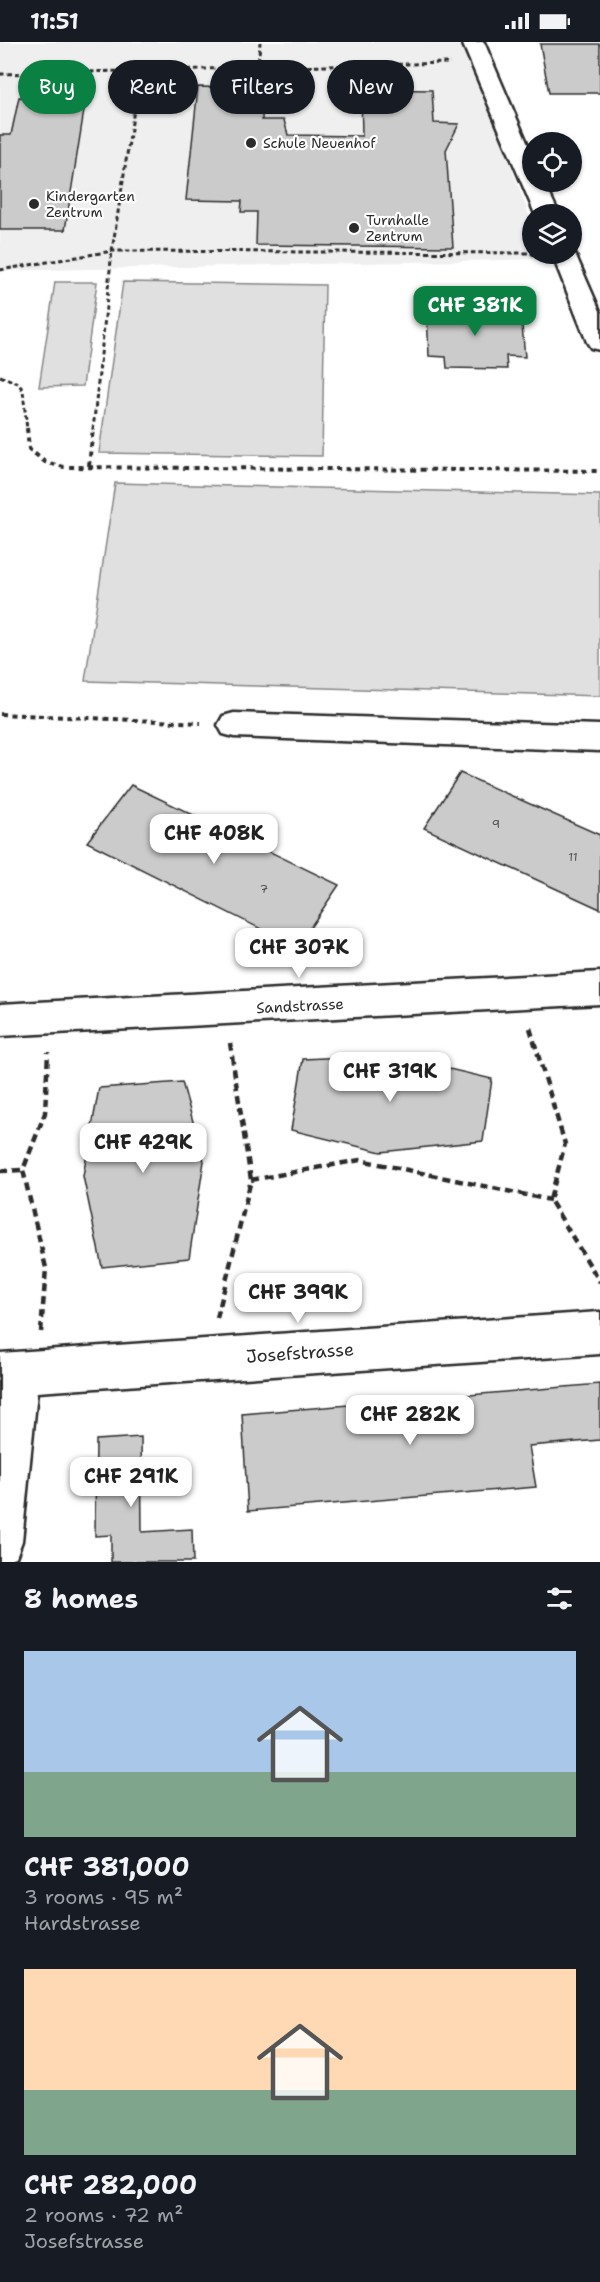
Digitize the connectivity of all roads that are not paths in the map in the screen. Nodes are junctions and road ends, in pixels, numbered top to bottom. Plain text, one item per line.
1 (473, 42) edge
2 (522, 154) edge
3 (568, 264) edge
4 (600, 342) edge
5 (234, 725) road end
6 (600, 738) edge
7 (600, 988) edge
8 (0, 1020) edge
9 (600, 1333) edge
10 (18, 1373) edge
11 (0, 1541) edge

1 - 2 street
3 - 4 street
5 - 6 street
7 - 8 street, Sandstrasse
9 - 10 street, Josefstrasse
10 - 11 street

